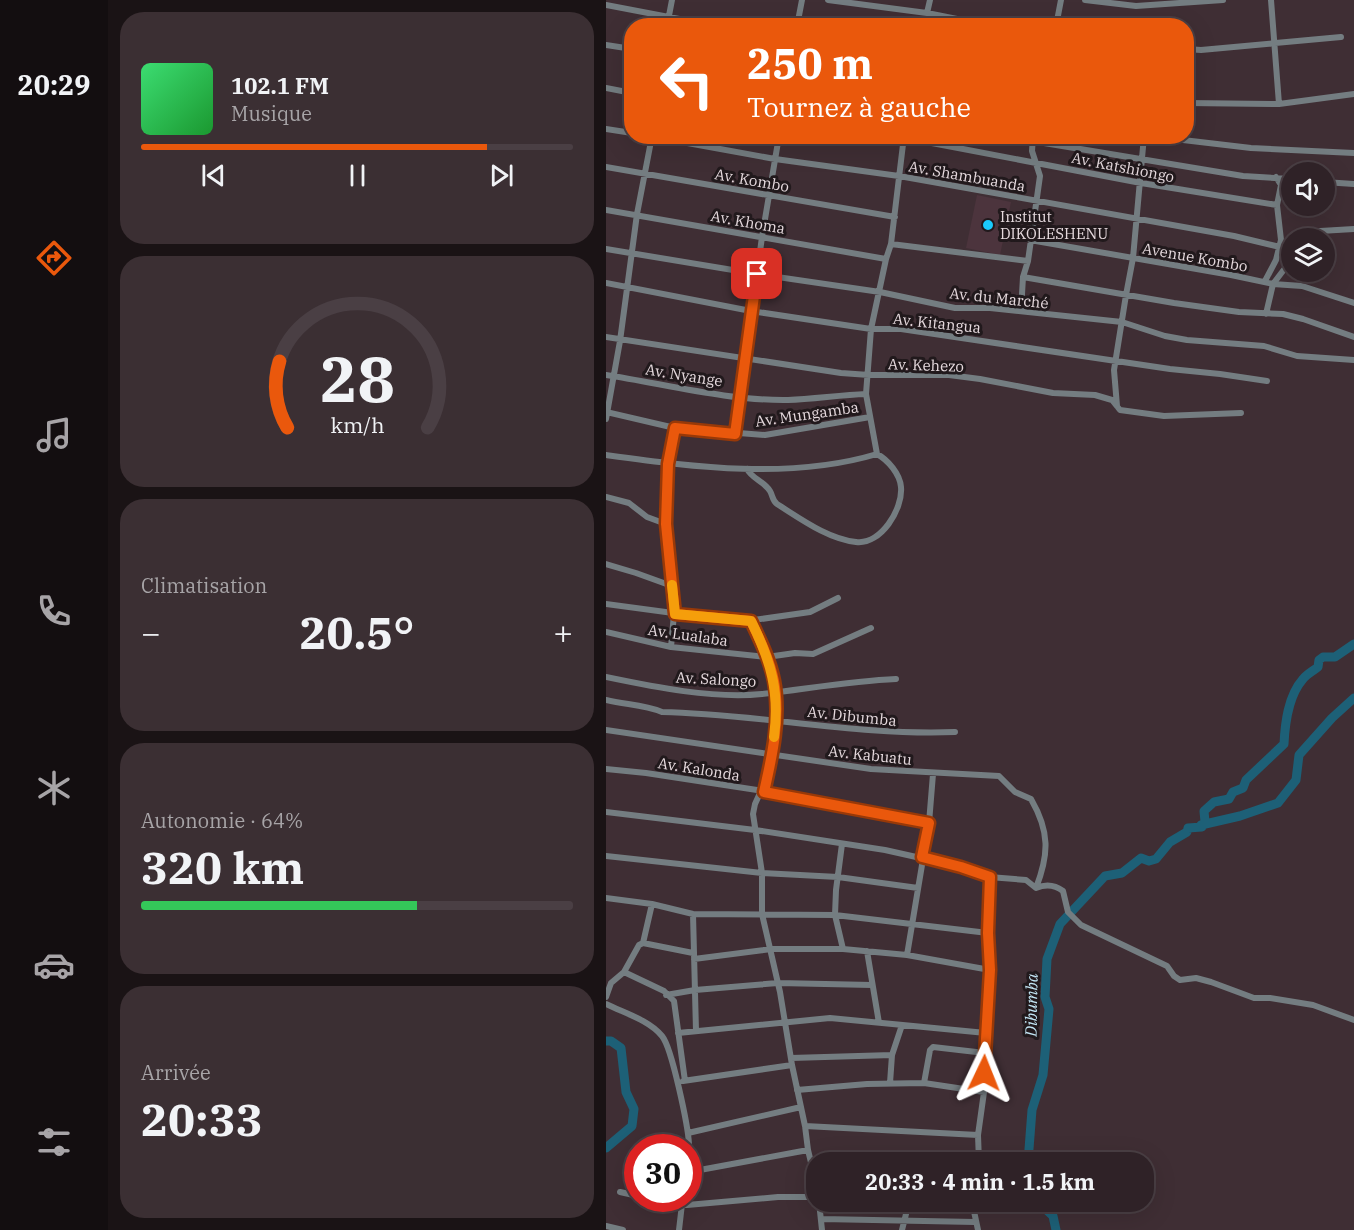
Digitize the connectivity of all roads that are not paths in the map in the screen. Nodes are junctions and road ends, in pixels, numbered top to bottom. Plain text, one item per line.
1 (672, 0) edge
2 (802, 0) edge
3 (828, 0) edge
4 (930, 0) edge
5 (1061, 0) edge
6 (1085, 0) edge
7 (1222, 0) edge
8 (1271, 0) edge
9 (606, 5) edge
10 (927, 13) junction
11 (669, 18) joint
12 (799, 18) edge
13 (927, 18) edge
14 (952, 18) edge
15 (1058, 18) edge
16 (1341, 37) dead end
17 (1274, 44) junction
18 (606, 45) edge
19 (624, 48) edge
20 (1194, 49) edge
21 (606, 88) edge
22 (624, 91) edge
23 (1354, 94) edge
24 (1194, 103) edge
25 (1279, 104) junction
26 (606, 129) edge
27 (624, 132) edge
28 (1194, 141) edge
29 (650, 144) edge
30 (690, 144) edge
31 (778, 144) edge
32 (903, 144) edge
33 (939, 144) edge
34 (1032, 144) edge
35 (1059, 144) edge
36 (1143, 144) edge
37 (1354, 153) edge
38 (775, 159) junction
39 (1141, 159) junction
40 (1035, 163) junction
41 (606, 167) edge
42 (645, 173) junction
43 (899, 176) junction
44 (1276, 177) junction
45 (1281, 178) edge
46 (1141, 183) junction
47 (1335, 183) edge
48 (1354, 184) edge
49 (770, 195) junction
50 (1036, 200) junction
51 (1277, 206) junction
52 (606, 210) edge
53 (637, 214) junction
54 (894, 217) junction
55 (1138, 219) junction
56 (1354, 229) edge
57 (1335, 230) edge
58 (762, 237) junction
59 (1030, 240) junction
60 (891, 244) junction
61 (1280, 247) junction
62 (606, 249) edge
63 (633, 253) junction
64 (1133, 258) junction
65 (886, 259) junction
66 (1028, 261) junction
67 (1281, 273) edge
68 (757, 274) junction
69 (1023, 277) junction
70 (1265, 281) junction
71 (606, 283) edge
72 (1273, 284) junction
73 (628, 286) junction
74 (879, 291) junction
75 (1126, 295) junction
76 (1354, 303) edge
77 (751, 311) junction
78 (1021, 311) junction
79 (1266, 314) junction
80 (1122, 322) junction
81 (871, 329) junction
82 (606, 337) edge
83 (1354, 337) edge
84 (620, 341) junction
85 (746, 358) junction
86 (1116, 360) junction
87 (1354, 360) edge
88 (610, 375) edge
89 (869, 375) junction
90 (1267, 381) dead end
91 (866, 394) junction
92 (739, 397) junction
93 (1117, 407) junction
94 (1241, 413) dead end
95 (607, 414) edge
96 (870, 417) junction
97 (675, 428) junction
98 (735, 434) junction
99 (877, 454) junction
100 (606, 455) edge
101 (668, 464) junction
102 (747, 469) junction
103 (606, 497) edge
104 (666, 524) junction
105 (606, 564) edge
106 (672, 586) junction
107 (838, 598) dead end
108 (606, 604) edge
109 (675, 614) junction
110 (751, 621) junction
111 (871, 628) dead end
112 (606, 632) edge
113 (671, 647) junction
114 (767, 657) junction
115 (606, 677) edge
116 (896, 679) dead end
117 (776, 691) junction
118 (606, 700) edge
119 (776, 721) junction
120 (606, 730) edge
121 (955, 732) dead end
122 (771, 755) junction
123 (606, 769) edge
124 (933, 774) junction
125 (764, 792) junction
126 (606, 812) edge
127 (929, 823) junction
128 (754, 830) junction
129 (842, 844) junction
130 (606, 856) edge
131 (922, 857) junction
132 (762, 873) junction
133 (990, 877) junction
134 (838, 878) junction
135 (918, 888) junction
136 (1036, 888) junction
137 (606, 898) edge
138 (652, 904) junction
139 (693, 914) junction
140 (762, 914) junction
141 (835, 915) junction
142 (913, 926) junction
143 (988, 933) junction
144 (643, 943) junction
145 (771, 949) junction
146 (843, 949) junction
147 (867, 951) junction
148 (907, 955) junction
149 (694, 956) junction
150 (990, 970) junction
151 (624, 972) junction
152 (778, 983) junction
153 (872, 985) junction
154 (696, 990) junction
155 (666, 995) junction
156 (606, 997) edge
157 (606, 1004) edge
158 (1354, 1020) edge
159 (785, 1021) junction
160 (879, 1023) junction
161 (902, 1025) junction
162 (696, 1031) junction
163 (678, 1033) junction
164 (986, 1034) junction
165 (985, 1053) junction
166 (892, 1055) junction
167 (792, 1062) junction
168 (685, 1081) junction
169 (676, 1082) junction
170 (890, 1083) junction
171 (924, 1083) junction
172 (797, 1090) junction
173 (984, 1092) junction
174 (801, 1107) junction
175 (805, 1125) junction
176 (688, 1133) joint
177 (978, 1135) junction
178 (808, 1150) joint
179 (979, 1152) edge
180 (702, 1170) edge
181 (620, 1192) dead end
182 (624, 1193) edge
183 (806, 1197) edge
184 (702, 1202) edge
185 (684, 1212) edge
186 (821, 1212) edge
187 (906, 1212) edge
188 (974, 1212) edge
189 (822, 1219) junction
190 (904, 1221) junction
191 (975, 1222) junction
192 (606, 1226) edge
193 (623, 1230) edge
194 (679, 1230) edge
195 (822, 1230) edge
196 (902, 1230) edge
197 (978, 1230) edge

1 - 11 street
2 - 12 street
3 - 10 street
4 - 10 street
5 - 15 street
6 - 7 street
8 - 17 street
9 - 11 street
10 - 13 street
10 - 14 street
16 - 17 street
17 - 20 street
17 - 25 street
18 - 19 street
21 - 22 street
23 - 25 street
24 - 25 street
26 - 27 street
28 - 37 street
29 - 42 street
30 - 38 street, Av. Shambuanda
31 - 38 street
32 - 43 street
33 - 40 street, Av. Katshiongo
34 - 40 street
35 - 39 street
36 - 39 street
38 - 43 street, Av. Shambuanda
38 - 49 street
39 - 44 street
39 - 46 street
40 - 46 street, Av. Katshiongo
40 - 50 street
41 - 42 street, Av. Kombo
42 - 49 street, Av. Kombo
42 - 53 street
43 - 50 street, Av. Shambuanda
43 - 54 street
44 - 45 street
44 - 51 street
46 - 51 street, Av. Katshiongo
46 - 55 street
47 - 48 street
49 - 54 street, Av. Kombo
49 - 58 street
50 - 55 street, Av. Shambuanda
50 - 59 street
51 - 61 street
52 - 53 street, Av. Khoma
53 - 58 street, Av. Khoma
53 - 63 street
54 - 60 street
55 - 61 street, Av. Shambuanda
55 - 64 street
56 - 57 street
58 - 65 street, Av. Khoma
58 - 68 street
59 - 64 street, Avenue Kombo
59 - 66 street
60 - 65 street
60 - 66 street
61 - 70 street
62 - 63 street, Av. du Marché
63 - 68 street, Av. du Marché
63 - 73 street
64 - 70 street, Avenue Kombo
64 - 75 street
65 - 74 street
66 - 69 street
67 - 72 street
68 - 74 street, Av. du Marché
68 - 77 street
69 - 75 street
69 - 78 street
70 - 72 street, Avenue Kombo
71 - 73 street, Av. Kitangua
72 - 76 street, Avenue Kombo
72 - 79 street
73 - 77 street, Av. Kitangua
73 - 84 street
74 - 78 street, Av. du Marché
74 - 81 street
75 - 79 street
75 - 80 street
77 - 81 street, Av. Kitangua
77 - 85 street
78 - 80 street, Av. du Marché
79 - 83 street
80 - 86 street
80 - 87 street, Av. du Marché
81 - 86 street, Av. Kitangua
81 - 89 street
82 - 84 street, Av. Kehezo
84 - 85 street, Av. Kehezo
84 - 88 street
85 - 89 street, Av. Kehezo
85 - 92 street
86 - 90 street, Av. Kitangua
86 - 93 street
88 - 92 street, Av. Nyange
88 - 95 street
89 - 91 street
89 - 93 street, Av. Kehezo
91 - 92 street, Av. Nyange
91 - 96 street
92 - 98 street
93 - 94 street, Av. Kehezo
95 - 97 street, Av. Mungamba
96 - 98 street, Av. Mungamba
96 - 99 street
97 - 98 street, Av. Mungamba
97 - 101 street
99 - 102 street
99 - 102 street
100 - 101 street
101 - 102 street
101 - 104 street
103 - 104 street
104 - 106 street
105 - 106 street
106 - 109 street
107 - 110 street
108 - 109 street
109 - 110 street
109 - 113 street
110 - 114 street
111 - 114 street, Av. Lualaba
112 - 113 street, Av. Lualaba
113 - 114 street, Av. Lualaba
114 - 117 street
115 - 117 street, Av. Salongo
116 - 117 street, Av. Salongo
117 - 119 street
118 - 119 street, Av. Dibumba
119 - 121 street, Av. Dibumba
119 - 122 street
120 - 122 street, Av. Kabuatu
122 - 124 street, Av. Kabuatu
122 - 125 street
123 - 125 street, Av. Kalonda
124 - 127 street
124 - 136 street, Av. Kabuatu
125 - 127 street, Av. Kalonda
125 - 128 street
126 - 128 street
127 - 131 street
128 - 129 street
128 - 132 street
129 - 131 street
129 - 134 street
130 - 132 street
131 - 133 street
131 - 135 street
132 - 134 street
132 - 140 street
133 - 136 street
133 - 143 street
134 - 135 street
134 - 141 street
135 - 142 street
136 - 158 street
137 - 138 street
138 - 139 street
138 - 144 street
139 - 140 street
139 - 149 street
140 - 141 street
140 - 145 street
141 - 142 street
141 - 146 street
142 - 143 street
142 - 148 street
143 - 150 street
144 - 149 street
144 - 151 street
145 - 146 street
145 - 149 street
145 - 152 street
146 - 147 street
147 - 148 street
147 - 153 street
148 - 150 street
149 - 154 street
150 - 164 street
151 - 155 street
151 - 156 street
152 - 153 street
152 - 154 street
152 - 159 street
153 - 160 street
154 - 155 street
154 - 162 street
155 - 163 street
157 - 169 street
159 - 160 street
159 - 162 street
159 - 167 street
160 - 161 street
161 - 164 street
161 - 166 street
162 - 163 street
163 - 168 street
164 - 165 street
165 - 171 street
165 - 173 street
166 - 167 street
166 - 170 street
167 - 168 street
167 - 172 street
168 - 169 street
169 - 176 street
170 - 171 street
170 - 172 street
171 - 173 street
172 - 174 street
173 - 177 street
174 - 175 street
174 - 176 street
175 - 177 street
175 - 178 street
177 - 179 street
178 - 180 street
181 - 182 street
183 - 184 street
185 - 194 street
186 - 189 street
187 - 190 street
188 - 191 street
189 - 190 street
189 - 195 street
190 - 191 street
190 - 196 street
191 - 197 street
192 - 193 street

